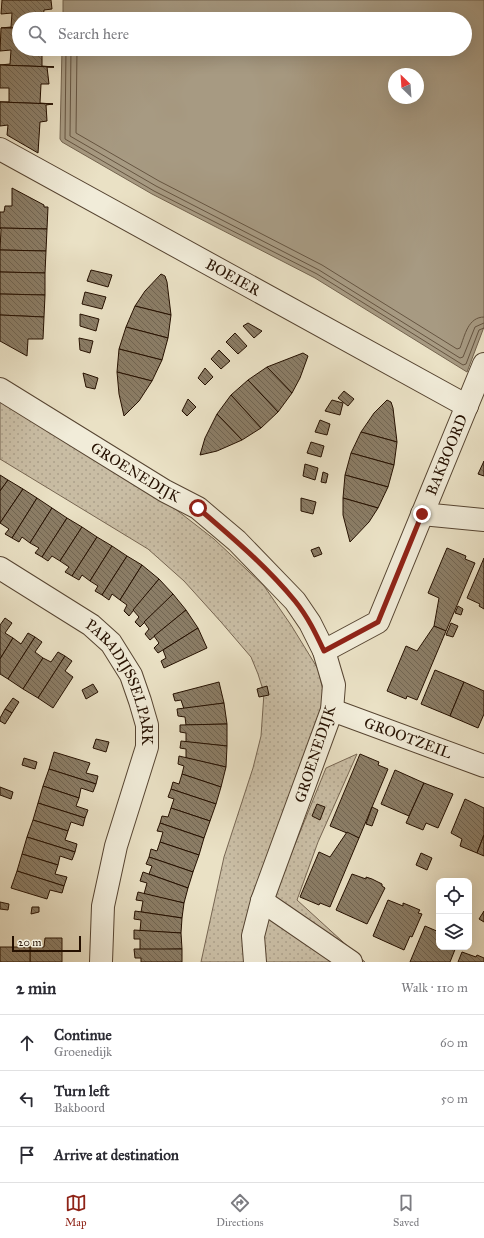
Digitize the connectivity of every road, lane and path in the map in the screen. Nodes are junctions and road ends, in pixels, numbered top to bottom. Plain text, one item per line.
1 (0, 149) edge
2 (484, 364) edge
3 (0, 389) edge
4 (467, 406) junction
5 (422, 514) junction
6 (484, 520) edge
7 (0, 568) edge
8 (324, 651) junction
9 (332, 710) junction
10 (484, 766) edge
11 (262, 901) junction
12 (101, 962) edge
13 (254, 962) edge
14 (351, 962) edge

1 - 4 street, BOEIER
2 - 4 street, BAKBOORD
3 - 8 street, GROENEDIJK
4 - 5 street, BAKBOORD
5 - 6 street
5 - 8 street, BAKBOORD
7 - 12 street, PARADIJSSELPARK
8 - 9 street, GROENEDIJK
9 - 10 street, GROOTZEIL
9 - 11 street, GROENEDIJK
11 - 13 street, GROENEDIJK
11 - 14 street

